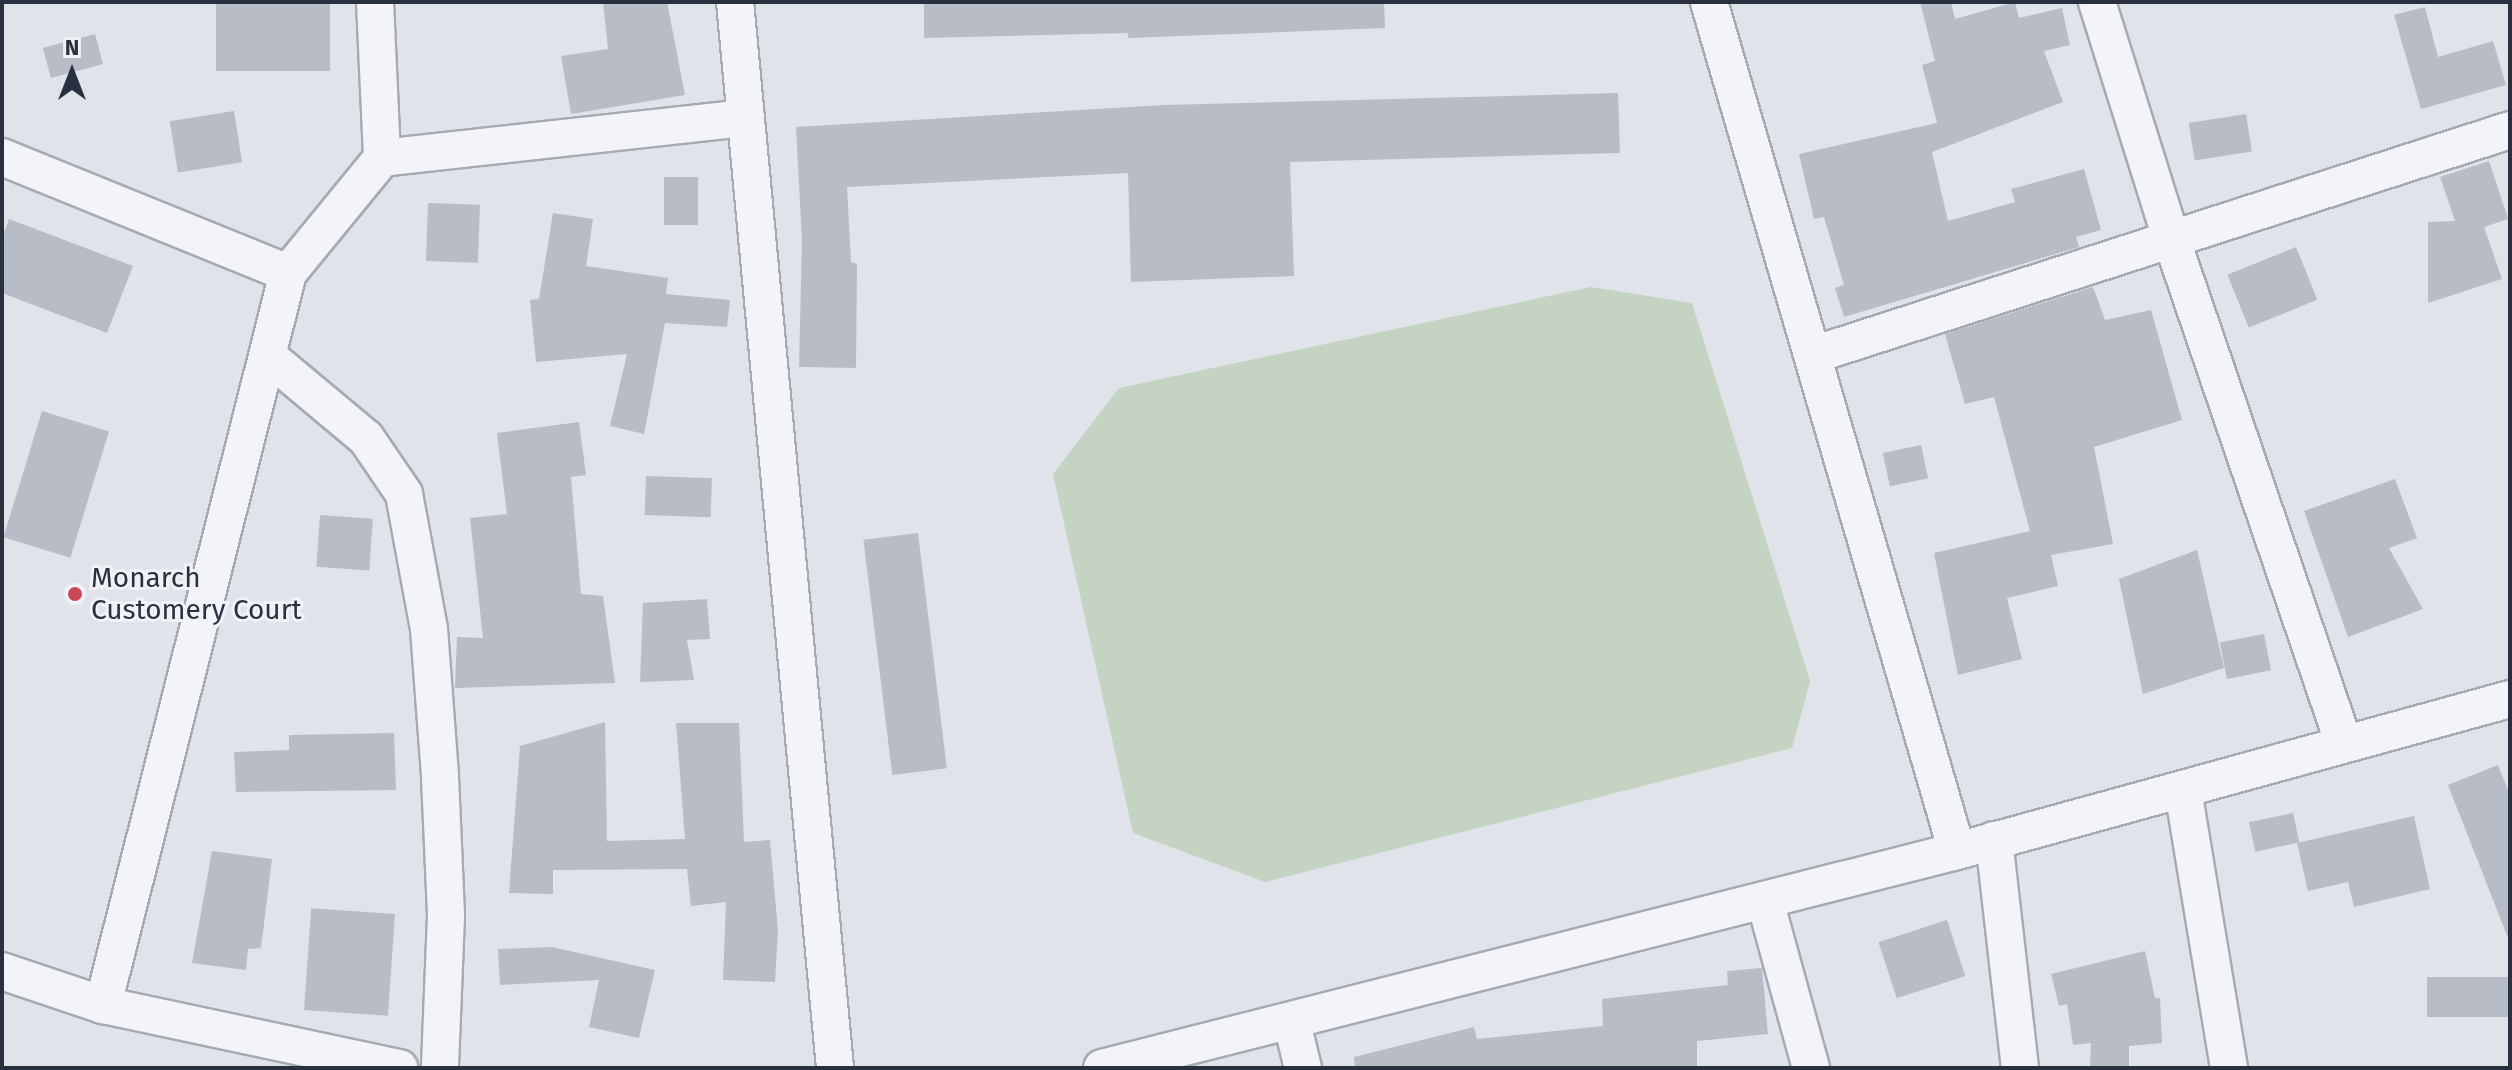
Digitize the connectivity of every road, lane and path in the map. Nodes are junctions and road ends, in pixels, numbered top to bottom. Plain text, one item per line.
1 (375, 2) edge
2 (735, 2) edge
3 (1709, 2) edge
4 (2097, 2) edge
5 (746, 118) junction
6 (2510, 130) edge
7 (2, 157) edge
8 (382, 158) junction
9 (2171, 238) junction
10 (288, 273) junction
11 (1813, 355) junction
12 (269, 357) junction
13 (2510, 699) edge
14 (2344, 744) junction
15 (2183, 790) junction
16 (1994, 840) junction
17 (1957, 851) junction
18 (1765, 901) junction
19 (2, 971) edge
20 (103, 1005) junction
21 (1292, 1023) junction
22 (386, 1067) edge
23 (440, 1068) edge
24 (835, 1068) edge
25 (1102, 1068) edge
26 (1303, 1068) edge
27 (1811, 1068) edge
28 (2020, 1068) edge
29 (2229, 1068) edge

1 - 8 street
2 - 5 street
3 - 11 street
4 - 9 street
5 - 8 street
5 - 24 street
6 - 9 street
7 - 10 street
8 - 10 street
9 - 11 street
9 - 14 street
10 - 12 street
11 - 17 street
12 - 20 street
12 - 23 street
13 - 14 street
14 - 15 street
15 - 16 street
15 - 29 street
16 - 17 street
16 - 28 street
17 - 18 street
18 - 21 street
18 - 27 street
19 - 20 street
20 - 22 street
21 - 25 street
21 - 26 street

